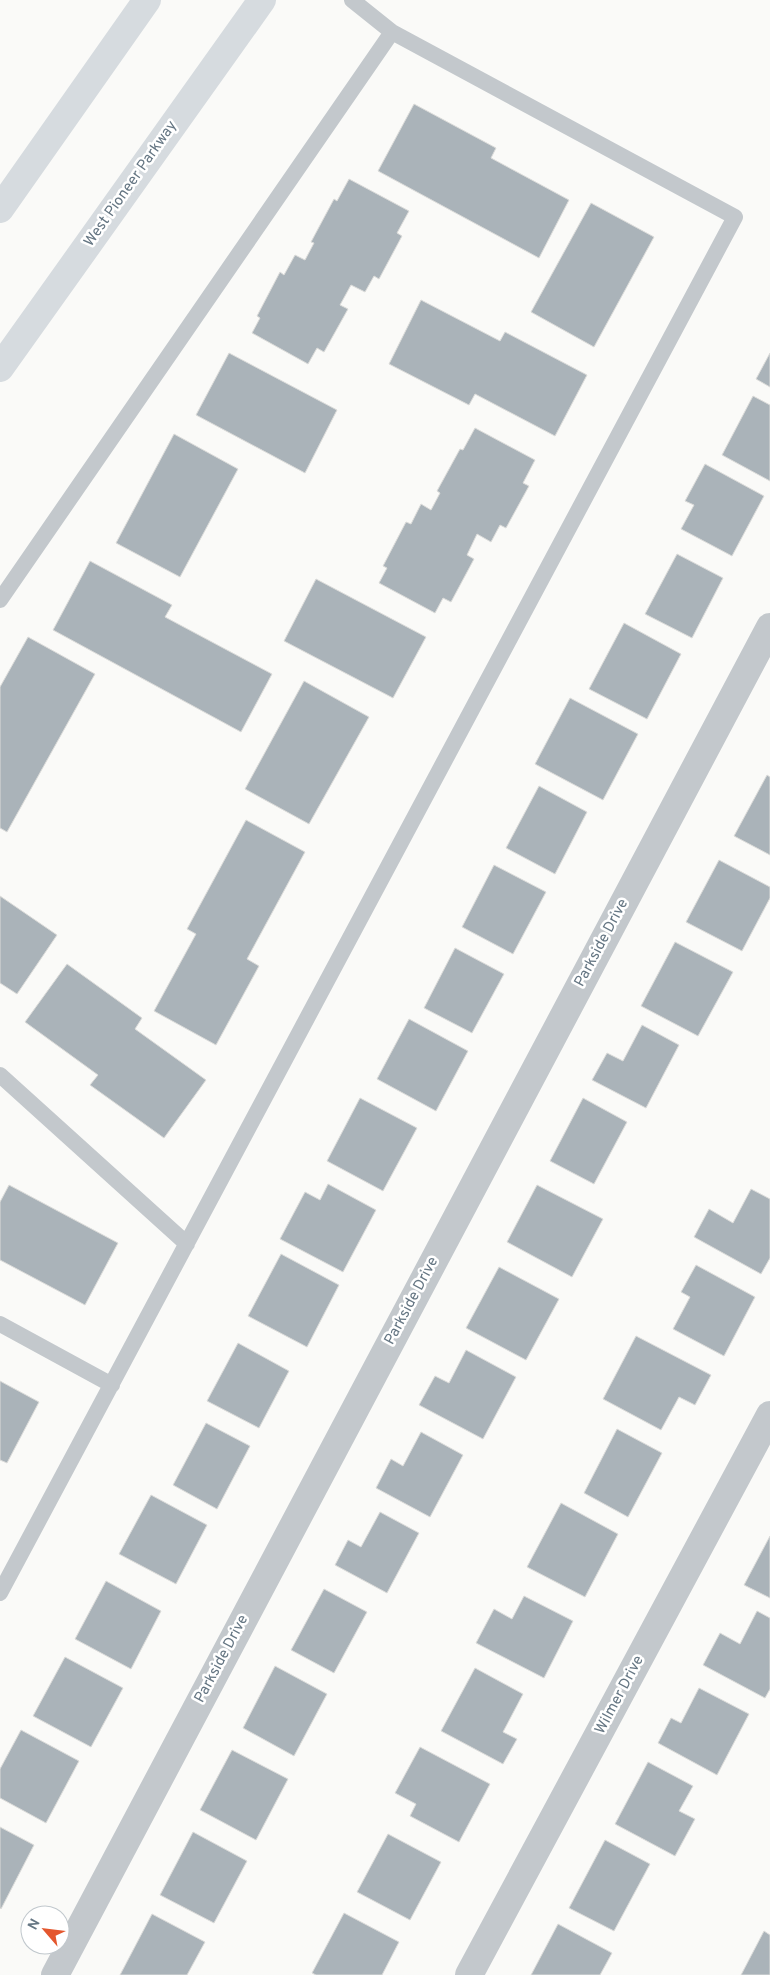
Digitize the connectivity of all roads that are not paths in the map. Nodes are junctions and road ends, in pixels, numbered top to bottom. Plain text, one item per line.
1 (147, 0) edge
2 (262, 0) edge
3 (352, 0) edge
4 (392, 32) junction
5 (0, 209) edge
6 (0, 368) edge
7 (0, 600) edge
8 (770, 627) edge
9 (0, 1075) edge
10 (187, 1244) junction
11 (0, 1324) edge
12 (112, 1385) junction
13 (770, 1415) edge
14 (0, 1593) edge
15 (55, 1975) edge
16 (470, 1975) edge

1 - 5 main road
2 - 6 main road, West Pioneer Parkway
3 - 4 lane
4 - 7 lane
4 - 10 lane
8 - 15 street, Parkside Drive
9 - 10 lane
10 - 12 lane
11 - 12 lane
12 - 14 lane
13 - 16 street, Wilmer Drive

